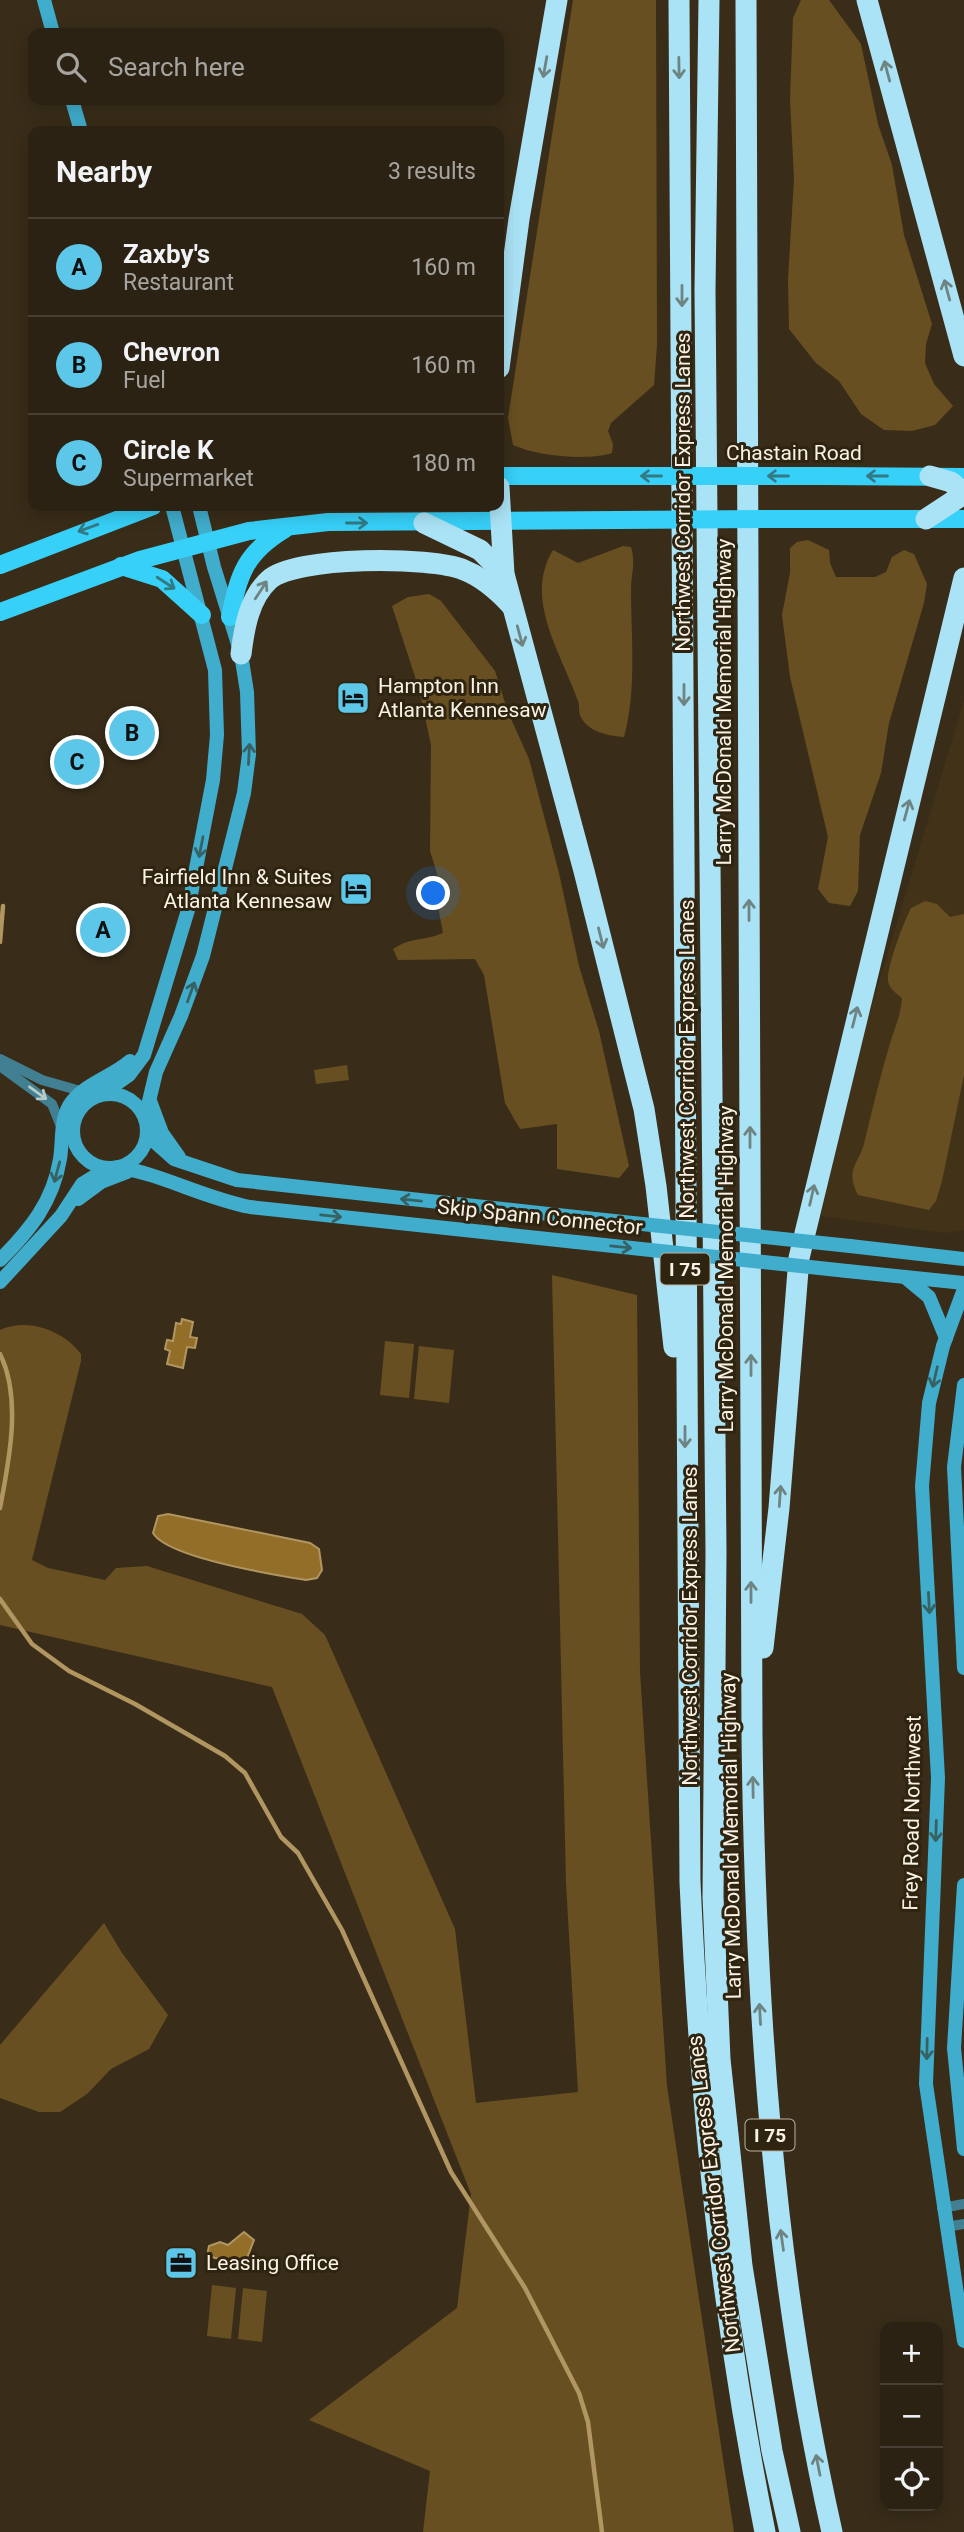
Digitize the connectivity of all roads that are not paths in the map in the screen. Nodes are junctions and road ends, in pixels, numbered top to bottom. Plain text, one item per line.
1 (44, 0) edge
2 (557, 0) edge
3 (679, 0) edge
4 (709, 0) edge
5 (746, 0) edge
6 (867, 0) edge
7 (52, 28) edge
8 (73, 105) edge
9 (80, 126) edge
10 (504, 331) edge
11 (964, 356) edge
12 (504, 476) edge
13 (930, 476) junction
14 (964, 477) edge
15 (964, 493) edge
16 (139, 511) edge
17 (173, 511) edge
18 (200, 511) edge
19 (501, 511) edge
20 (926, 519) junction
21 (964, 519) edge
22 (502, 520) junction
23 (424, 523) junction
24 (291, 526) junction
25 (209, 540) junction
26 (184, 547) junction
27 (0, 565) edge
28 (121, 566) junction
29 (504, 574) junction
30 (963, 587) edge
31 (512, 607) junction
32 (0, 612) edge
33 (202, 615) junction
34 (230, 617) junction
35 (964, 629) edge
36 (241, 654) junction
37 (947, 658) junction
38 (0, 1059) edge
39 (0, 1066) edge
40 (95, 1094) junction
41 (149, 1096) junction
42 (145, 1118) junction
43 (62, 1131) junction
44 (147, 1135) junction
45 (188, 1165) junction
46 (114, 1168) junction
47 (135, 1170) junction
48 (61, 1216) junction
49 (964, 1258) edge
50 (0, 1260) edge
51 (904, 1277) junction
52 (0, 1282) edge
53 (964, 1283) edge
54 (964, 1289) edge
55 (946, 1338) junction
56 (964, 1385) edge
57 (685, 1407) junction
58 (964, 1668) edge
59 (752, 1734) junction
60 (964, 1885) edge
61 (964, 2149) edge
62 (964, 2204) edge
63 (942, 2207) junction
64 (964, 2224) edge
65 (946, 2227) junction
66 (964, 2341) edge
67 (765, 2532) edge
68 (790, 2532) edge
69 (831, 2532) edge

1 - 7 street
2 -> 10 highway
3 -> 57 highway, Larry McDonald Memorial Highway / I 75
4 - 68 highway, Northwest Corridor Express Lanes
59 -> 5 highway, Larry McDonald Memorial Highway / I 75
11 -> 6 highway
8 - 9 street
13 -> 12 main road, Chastain Road, bridge
13 - 14 main road, Chastain Road
13 - 15 highway
15 - 20 highway
16 -> 27 main road
17 - 26 street
18 - 25 street
19 - 22 highway
20 - 21 main road
20 - 22 main road, bridge
22 - 23 main road
22 - 29 highway
24 -> 23 main road
23 - 29 highway
24 - 25 main road
24 - 34 main road
25 - 26 main road
25 - 34 street
26 - 28 main road
26 - 33 street
28 - 32 main road
28 -> 33 main road
29 - 31 highway
30 - 37 highway
36 -> 31 highway
31 -> 57 highway
33 -> 40 street
34 - 36 street
35 - 37 highway
41 -> 36 street
59 -> 37 highway
38 - 40 street
39 -> 43 street
40 - 42 street
40 - 43 street
40 - 46 street
41 - 42 street
41 - 45 street
42 - 44 street
43 -> 50 street
44 - 45 street, Skip Spann Connector
44 - 46 street
49 -> 45 street, Skip Spann Connector, bridge
46 - 47 street, Skip Spann Connector
46 - 48 street
47 - 48 street
47 -> 51 street, Skip Spann Connector, bridge
48 - 52 street
51 - 53 street, Skip Spann Connector
51 - 55 street
54 - 55 street, Frey Road Northwest
55 -> 63 street, Frey Road Northwest
56 - 58 street
57 -> 67 highway, Larry McDonald Memorial Highway / I 75
69 -> 59 highway, Larry McDonald Memorial Highway / I 75
60 - 61 street
62 - 63 street
63 - 65 street, Frey Road Northwest
64 - 65 street
65 - 66 street, Frey Road Northwest

